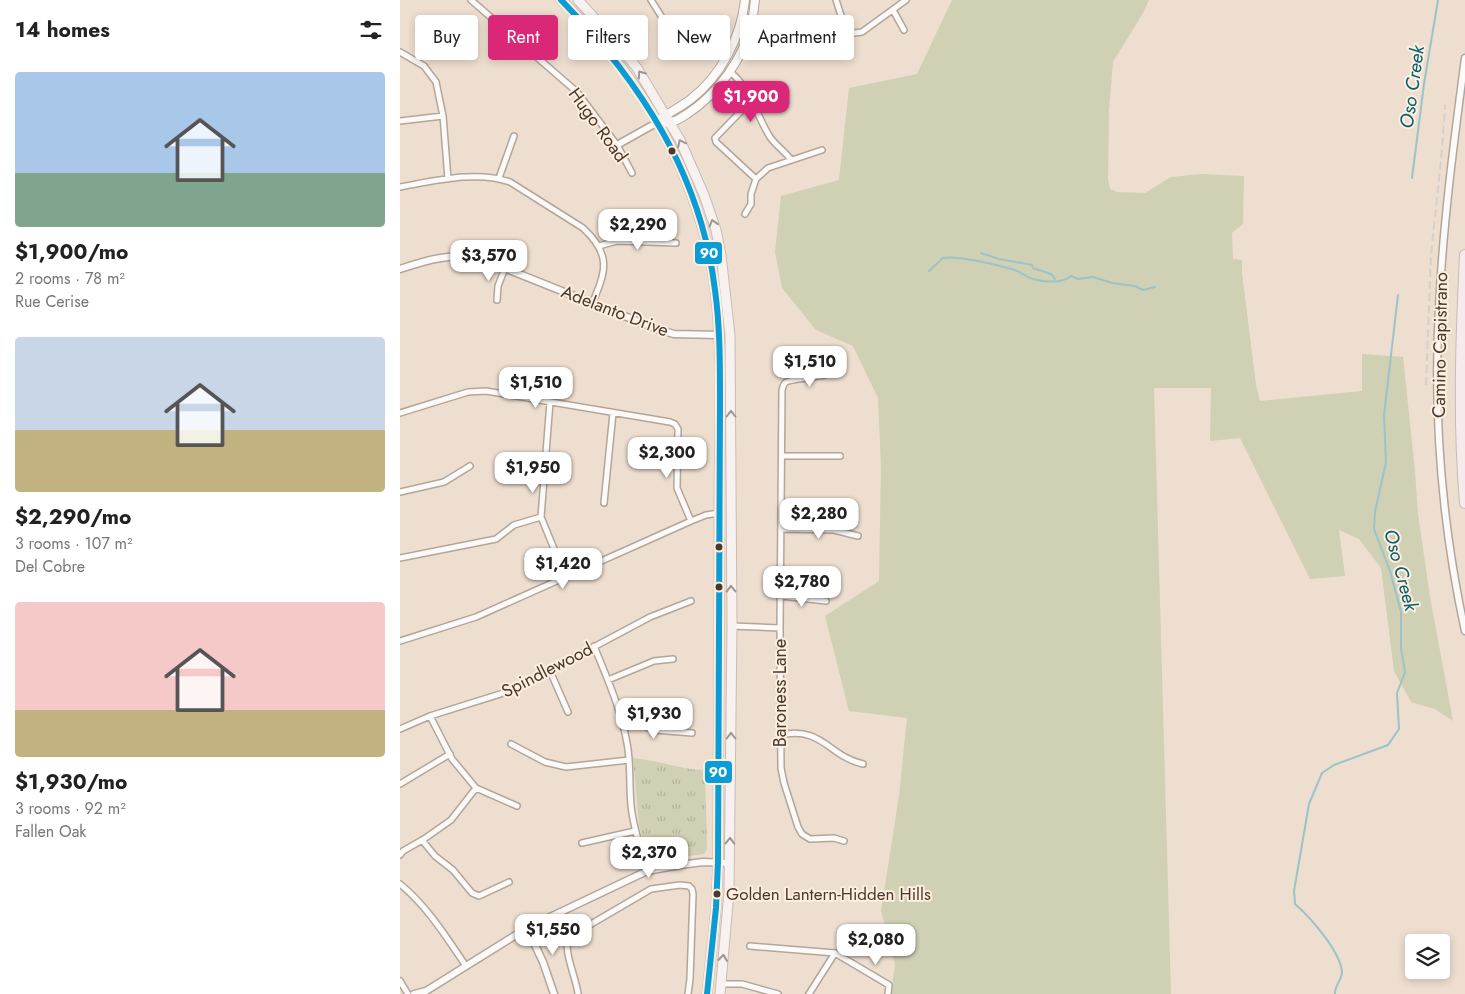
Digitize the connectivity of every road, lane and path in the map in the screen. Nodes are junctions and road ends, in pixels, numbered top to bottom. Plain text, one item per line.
1 (471, 0) edge
2 (578, 0) edge
3 (651, 0) edge
4 (745, 0) edge
5 (754, 0) edge
6 (836, 0) edge
7 (906, 0) edge
8 (564, 1) edge
9 (893, 10) junction
10 (660, 15) edge
11 (904, 30) dead end
12 (400, 52) edge
13 (1465, 58) edge
14 (721, 66) junction
15 (729, 72) junction
16 (751, 101) junction
17 (443, 116) junction
18 (668, 119) junction
19 (400, 121) edge
20 (658, 122) junction
21 (514, 136) dead end
22 (617, 144) junction
23 (822, 150) dead end
24 (791, 160) junction
25 (632, 173) dead end
26 (499, 178) junction
27 (448, 179) junction
28 (756, 180) junction
29 (400, 187) edge
30 (745, 214) dead end
31 (676, 243) dead end
32 (599, 246) junction
33 (1465, 255) edge
34 (505, 268) junction
35 (400, 269) edge
36 (724, 286) junction
37 (497, 300) dead end
38 (592, 304) junction
39 (718, 335) junction
40 (826, 375) dead end
41 (731, 382) junction
42 (550, 402) junction
43 (400, 412) edge
44 (613, 413) junction
45 (782, 456) junction
46 (840, 456) dead end
47 (470, 466) dead end
48 (400, 492) edge
49 (730, 497) junction
50 (604, 503) dead end
51 (1465, 503) edge
52 (719, 513) junction
53 (541, 517) junction
54 (691, 521) junction
55 (731, 524) junction
56 (781, 529) junction
57 (858, 536) dead end
58 (400, 558) edge
59 (566, 578) junction
60 (781, 596) junction
61 (691, 601) dead end
62 (826, 601) dead end
63 (719, 613) junction
64 (732, 626) junction
65 (780, 628) junction
66 (1465, 631) edge
67 (400, 641) edge
68 (719, 644) junction
69 (594, 646) junction
70 (672, 659) dead end
71 (550, 670) junction
72 (608, 680) junction
73 (568, 712) dead end
74 (430, 716) junction
75 (621, 718) junction
76 (400, 729) edge
77 (692, 733) dead end
78 (780, 735) junction
79 (511, 744) dead end
80 (450, 754) junction
81 (629, 760) junction
82 (863, 764) dead end
83 (400, 784) edge
84 (476, 788) junction
85 (517, 806) dead end
86 (635, 831) junction
87 (422, 840) junction
88 (844, 841) dead end
89 (582, 843) dead end
90 (400, 855) edge
91 (718, 862) junction
92 (730, 863) junction
93 (647, 871) junction
94 (509, 882) dead end
95 (400, 884) edge
96 (526, 928) junction
97 (750, 946) dead end
98 (835, 953) junction
99 (466, 966) junction
100 (400, 981) edge
101 (721, 984) junction
102 (408, 994) edge
103 (414, 994) edge
104 (554, 994) edge
105 (578, 994) edge
106 (688, 994) edge
107 (707, 994) edge
108 (720, 994) edge
109 (778, 994) edge
110 (810, 994) edge
111 (888, 994) edge

1 - 22 street, Hugo Road
18 -> 2 main road
3 - 10 street
4 - 14 main road
5 - 15 main road
6 - 9 street
7 - 9 street
8 - 20 main road
9 - 11 street
12 - 17 street
13 - 66 street, Camino Capistrano
14 - 15 main road
14 - 18 main road
15 - 16 street
15 - 18 main road
16 - 24 street
16 - 28 street
17 - 19 street
17 - 27 street
18 - 20 main road
36 -> 18 main road
20 - 22 street
20 - 39 main road
21 - 26 street
22 - 25 street, Hugo Road
23 - 24 street
24 - 28 street
26 - 27 street
26 - 32 street
27 - 29 street
28 - 30 street
31 - 32 street
32 - 38 street
33 - 51 highway
34 - 35 street, Adelanto Drive
34 - 37 street
34 - 38 street, Adelanto Drive
36 - 39 main road
36 - 41 main road
38 - 39 street, Adelanto Drive
39 - 41 main road
39 - 52 main road
40 - 45 street, Baroness Lane
49 -> 41 main road
42 - 43 street
42 - 44 street
42 - 53 street
44 - 50 street
44 - 54 street
45 - 46 street
45 - 56 street, Baroness Lane
47 - 48 street
49 - 52 main road
49 - 55 main road
52 - 54 street
52 - 55 main road
52 - 63 main road
53 - 58 street
53 - 59 street
54 - 59 street
64 -> 55 main road
56 - 57 street
56 - 60 street, Baroness Lane
59 - 67 street
60 - 62 street
60 - 65 street, Baroness Lane
61 - 69 street, Spindlewood
63 - 64 main road
63 - 68 main road
64 - 65 street
64 - 68 main road
92 -> 64 main road
65 - 78 street, Baroness Lane
68 - 91 main road
69 - 71 street, Spindlewood
69 - 72 street
70 - 72 street
71 - 73 street
71 - 74 street, Spindlewood
72 - 75 street
74 - 76 street, Spindlewood
74 - 80 street
75 - 77 street
75 - 81 street
78 - 82 street
78 - 88 street, Baroness Lane
79 - 81 street
80 - 83 street
80 - 84 street
81 - 86 street
84 - 85 street
84 - 87 street
86 - 89 street
86 - 93 street
87 - 90 street
87 - 94 street
91 - 92 street
91 - 93 street
91 - 107 main road
101 -> 92 main road
93 - 96 street
95 - 99 street
96 - 99 street
96 - 104 street
97 - 98 street
98 - 110 street
98 - 111 street
99 - 103 street
100 - 102 street
101 - 108 main road
101 - 109 street
105 - 106 street

